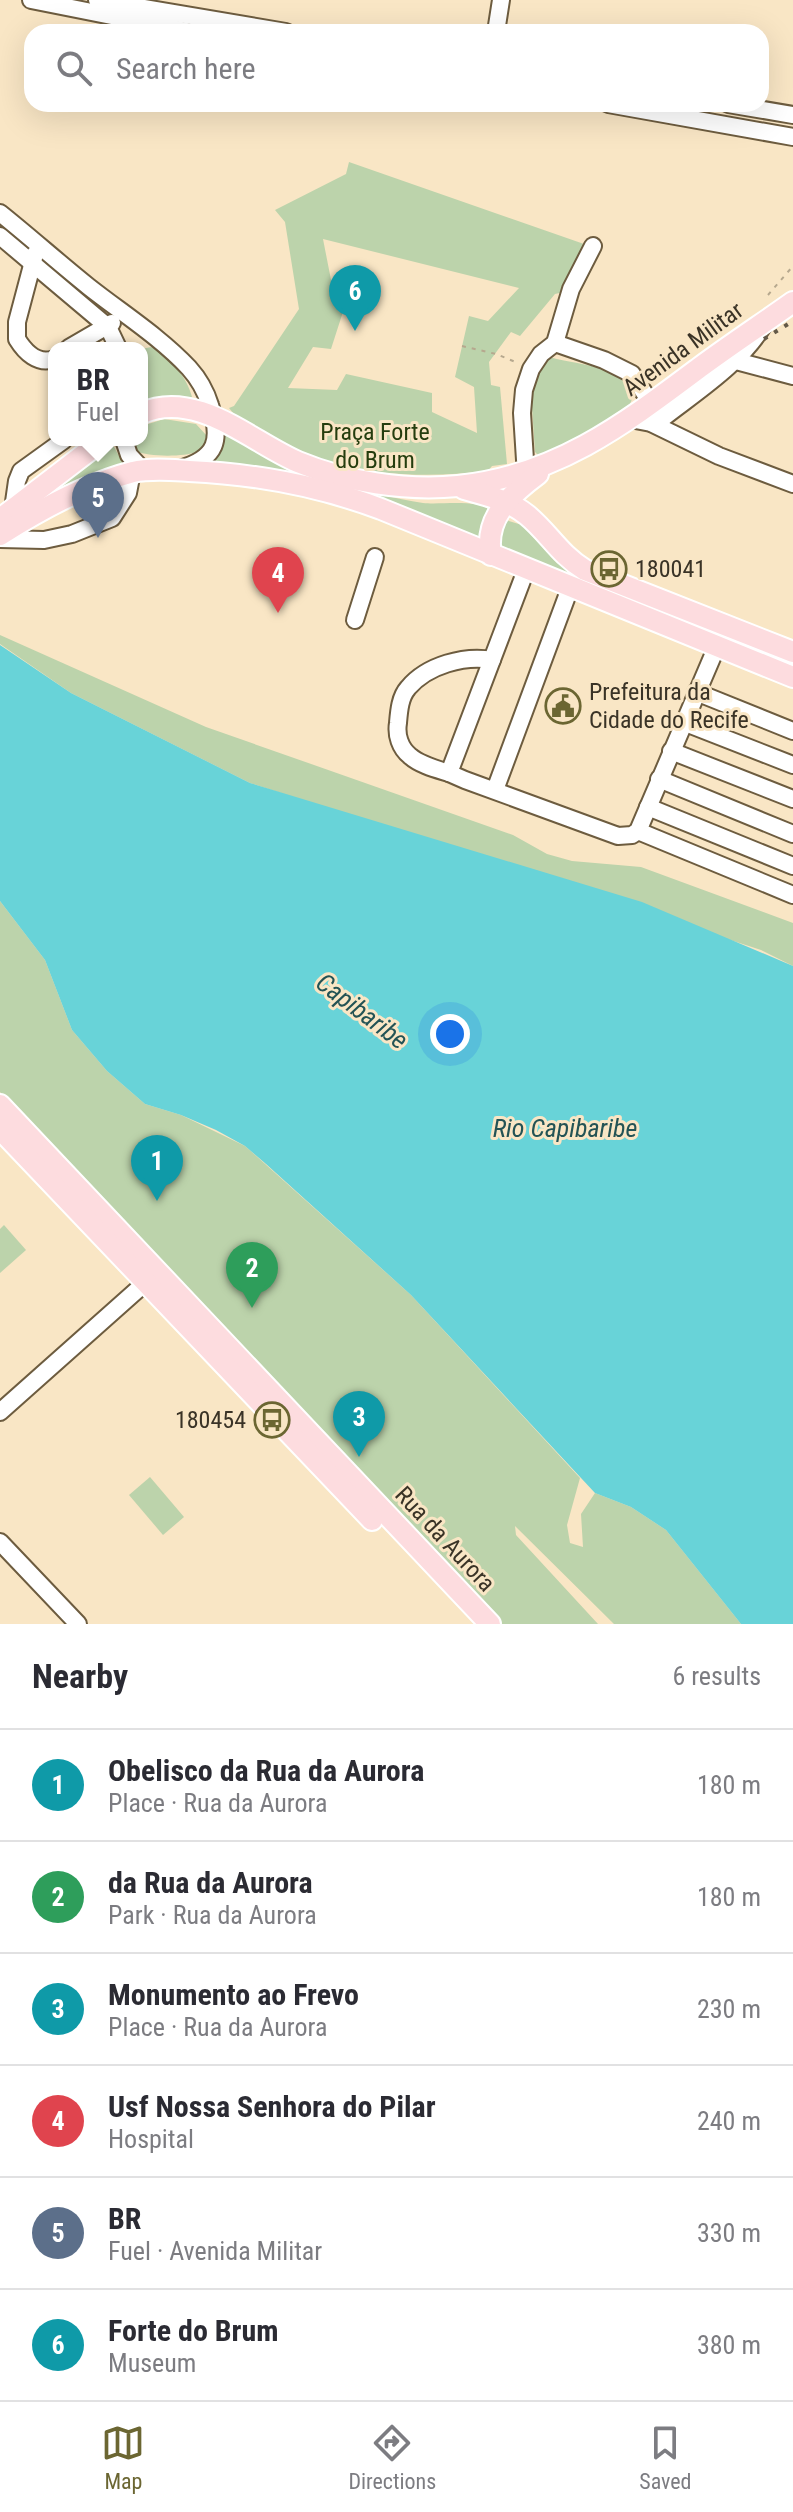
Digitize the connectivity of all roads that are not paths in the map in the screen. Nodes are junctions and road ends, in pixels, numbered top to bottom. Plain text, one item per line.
1 (31, 0) edge
2 (97, 0) edge
3 (501, 0) edge
4 (152, 24) edge
5 (239, 24) edge
6 (497, 24) edge
7 (769, 111) edge
8 (653, 112) edge
9 (793, 115) edge
10 (793, 137) edge
11 (0, 213) edge
12 (0, 236) edge
13 (39, 243) junction
14 (593, 246) dead end
15 (32, 263) junction
16 (793, 302) edge
17 (122, 313) junction
18 (767, 320) junction
19 (108, 327) junction
20 (81, 342) edge
21 (115, 342) edge
22 (555, 343) junction
23 (48, 360) edge
24 (736, 361) junction
25 (793, 375) edge
26 (148, 412) edge
27 (651, 414) junction
28 (214, 416) junction
29 (56, 446) edge
30 (95, 446) edge
31 (126, 446) edge
32 (525, 460) dead end
33 (554, 463) junction
34 (138, 471) junction
35 (174, 471) junction
36 (793, 484) edge
37 (456, 486) junction
38 (505, 502) junction
39 (6, 514) edge
40 (0, 537) edge
41 (491, 555) junction
42 (375, 557) dead end
43 (526, 570) junction
44 (570, 588) junction
45 (355, 620) dead end
46 (715, 650) junction
47 (793, 652) edge
48 (492, 660) junction
49 (793, 677) edge
50 (696, 692) junction
51 (683, 722) junction
52 (793, 731) edge
53 (671, 751) junction
54 (793, 765) edge
55 (449, 773) junction
56 (659, 779) junction
57 (495, 790) junction
58 (793, 799) edge
59 (648, 807) junction
60 (635, 833) junction
61 (793, 834) edge
62 (793, 866) edge
63 (793, 895) edge
64 (0, 1105) edge
65 (0, 1129) edge
66 (145, 1283) junction
67 (0, 1412) edge
68 (0, 1542) edge
69 (78, 1624) edge
70 (472, 1624) edge
71 (490, 1624) edge

1 - 4 street
2 - 5 street
3 - 6 street
7 - 9 street
8 - 10 street
11 - 13 street
12 - 15 street
13 - 15 street
13 - 17 street
14 - 22 street
15 - 19 street
15 - 23 street
16 - 18 main road, Avenida Militar
17 - 19 street
17 - 28 street
18 - 24 street, Avenida Militar
18 - 27 main road, Avenida Militar
19 - 20 street
19 - 21 street
22 - 27 street
22 - 32 street
24 - 25 street
24 - 27 street, Avenida Militar
26 - 28 main road, Avenida Militar
27 - 33 main road, Avenida Militar
27 - 36 street
28 - 35 street
28 - 37 main road, Avenida Militar
29 - 39 street
30 - 39 main road
31 - 34 street
33 - 37 main road, Avenida Militar
33 - 38 main road, Avenida Militar
34 - 35 main road
34 - 40 main road
34 - 40 street
35 - 41 main road
37 - 38 main road
38 - 41 main road
38 - 47 main road
41 - 43 main road
42 - 45 street
43 - 44 main road
43 - 48 street
44 - 46 main road
44 - 57 street
46 - 49 main road
46 - 50 street
48 - 55 street
48 - 55 street
50 - 51 street
50 - 52 street
51 - 53 street
51 - 54 street
53 - 56 street
53 - 58 street
55 - 57 street
56 - 59 street
56 - 61 street
57 - 60 street
59 - 60 street
59 - 62 street
60 - 63 street
64 - 71 main road, Rua da Aurora
65 - 66 main road, Rua da Aurora
66 - 67 street
66 - 70 main road, Rua da Aurora
68 - 69 street

